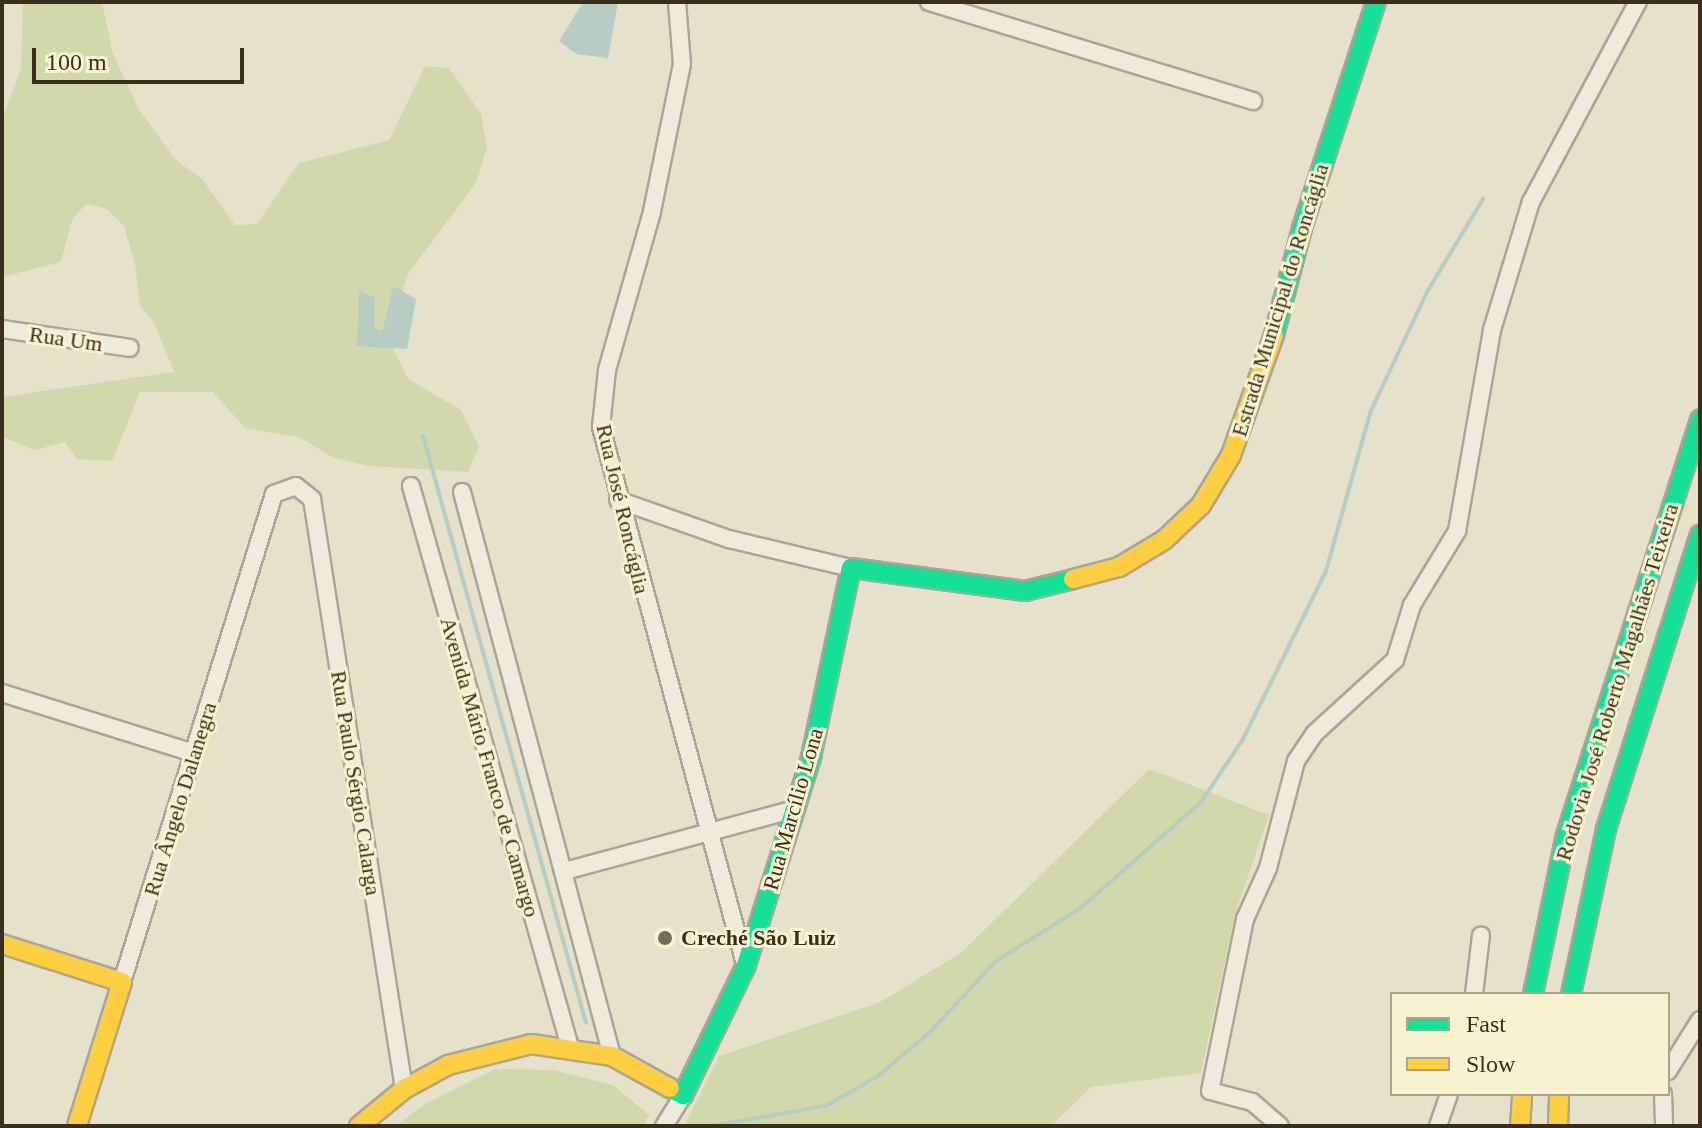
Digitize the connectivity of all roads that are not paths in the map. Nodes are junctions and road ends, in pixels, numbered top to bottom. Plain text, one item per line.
1 (677, 2) edge
2 (929, 2) edge
3 (1376, 2) edge
4 (1638, 2) edge
5 (1253, 101) dead end
6 (2, 329) edge
7 (130, 348) dead end
8 (1700, 419) edge
9 (296, 486) joint
10 (411, 486) dead end
11 (462, 492) dead end
12 (618, 500) junction
13 (1700, 535) edge
14 (851, 568) junction
15 (2, 693) edge
16 (194, 753) junction
17 (795, 809) junction
18 (706, 834) junction
19 (565, 871) junction
20 (1481, 935) dead end
21 (2, 944) edge
22 (746, 965) junction
23 (122, 982) junction
24 (1474, 992) edge
25 (1533, 992) edge
26 (1571, 992) edge
27 (1700, 1020) edge
28 (570, 1047) junction
29 (612, 1056) junction
30 (1670, 1066) edge
31 (404, 1089) junction
32 (683, 1095) junction
33 (1448, 1096) edge
34 (1522, 1096) edge
35 (1559, 1096) edge
36 (1663, 1096) edge
37 (77, 1126) edge
38 (359, 1126) edge
39 (664, 1126) edge
40 (1280, 1126) edge
41 (1438, 1126) edge
42 (1520, 1126) edge
43 (1558, 1126) edge
44 (1664, 1126) edge

1 - 12 street, Rua José Roncáglia
2 - 5 street
3 - 14 main road, Estrada Municipal do Roncáglia
4 - 40 street
6 - 7 street, Rua Um
8 - 25 main road, Rodovia José Roberto Magalhães Teixeira
9 - 16 street, Rua Ângelo Dalanegra
9 - 31 street, Rua Paulo Sérgio Calarga
10 - 28 street, Avenida Mário Franco de Camargo
11 - 19 street, Avenida Mário Franco de Camargo
12 - 14 street, Estrada Municipal do Roncáglia
12 - 18 street, Rua José Roncáglia
13 - 26 main road, Rodovia José Roberto Magalhães Teixeira
14 - 17 main road, Rua Marcílio Lona
15 - 16 street
16 - 23 street, Rua Ângelo Dalanegra
17 - 18 street
17 - 22 main road, Rua Marcílio Lona
18 - 19 street
18 - 22 street, Rua José Roncáglia
19 - 29 street, Avenida Mário Franco de Camargo
20 - 24 street
21 - 23 main road
22 - 32 main road, Rua Marcílio Lona
23 - 37 main road, Rua Ângelo Dalanegra
27 - 30 street
28 - 29 main road
28 - 31 main road
29 - 32 main road
31 - 38 main road
32 - 39 street, Rua Marcílio Lona
33 - 41 street
34 - 42 main road
35 - 43 main road
36 - 44 street

